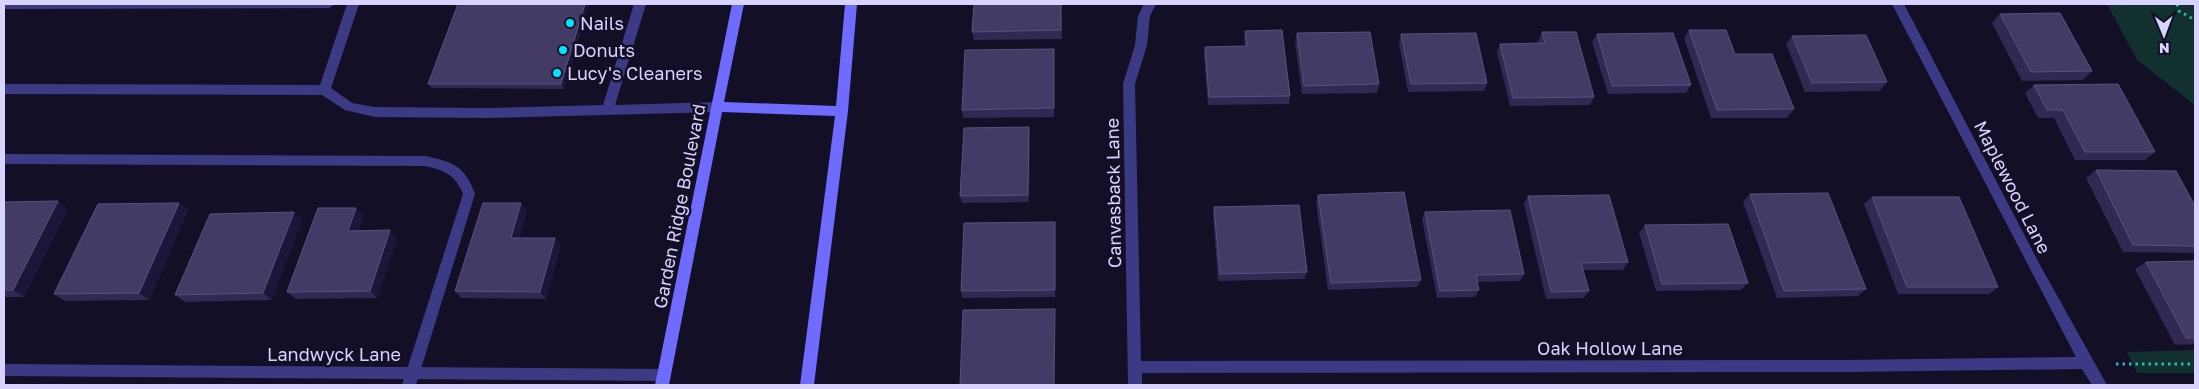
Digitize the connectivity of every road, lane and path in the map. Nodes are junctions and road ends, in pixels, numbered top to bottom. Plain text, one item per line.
1 (329, 4) edge
2 (353, 4) edge
3 (640, 4) edge
4 (738, 4) edge
5 (851, 4) edge
6 (1150, 4) edge
7 (1898, 4) edge
8 (2178, 4) edge
9 (4, 5) edge
10 (2195, 20) edge
11 (4, 89) edge
12 (324, 90) junction
13 (718, 107) junction
14 (607, 110) junction
15 (842, 111) junction
16 (4, 159) edge
17 (2086, 364) junction
18 (2195, 364) edge
19 (1134, 367) junction
20 (4, 370) edge
21 (410, 379) edge
22 (663, 380) edge
23 (807, 385) edge
24 (1134, 385) edge
25 (2100, 385) edge

1 - 9 street
2 - 12 street
3 - 14 street
4 - 13 main road, Garden Ridge Boulevard
5 - 15 main road
6 - 19 street, Canvasback Lane
7 - 17 street, Maplewood Lane
8 - 10 path
11 - 12 street
12 - 14 street
13 - 14 street
13 - 15 main road
13 - 22 main road, Garden Ridge Boulevard
15 - 23 main road
16 - 21 street
17 - 18 path
17 - 19 street, Oak Hollow Lane
17 - 25 street, Maplewood Lane
19 - 24 street, Canvasback Lane
20 - 21 street, Landwyck Lane
21 - 22 street, Landwyck Lane

